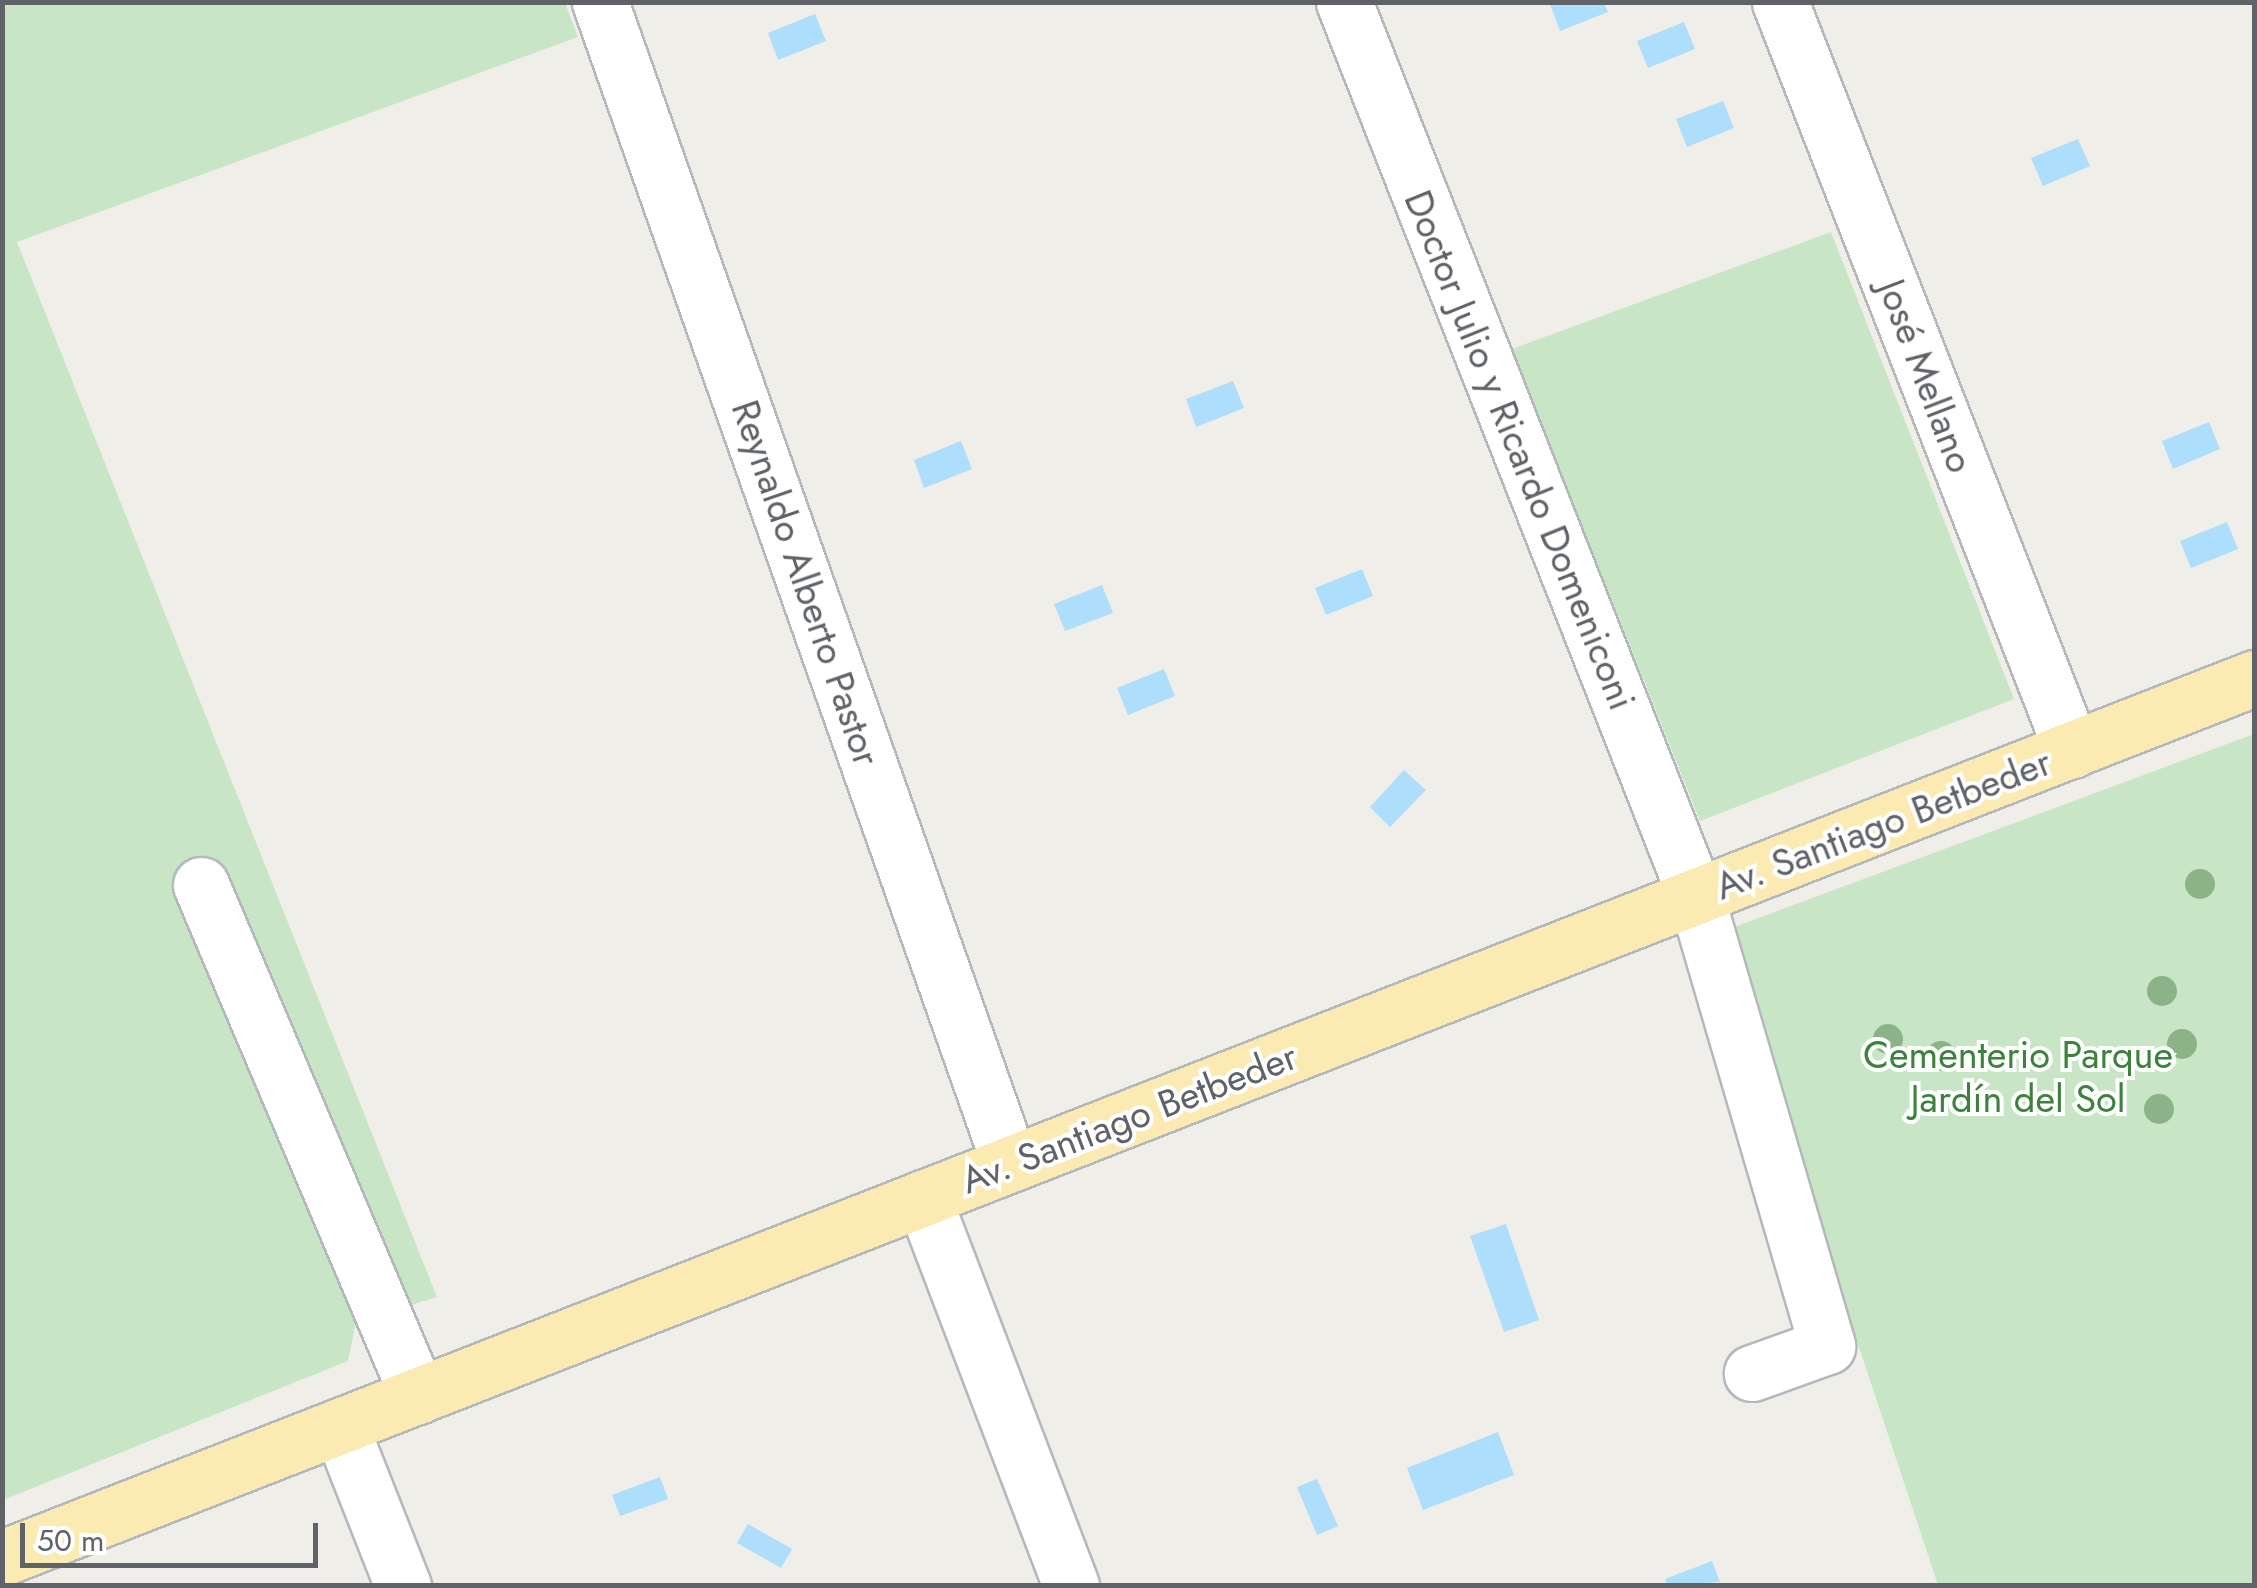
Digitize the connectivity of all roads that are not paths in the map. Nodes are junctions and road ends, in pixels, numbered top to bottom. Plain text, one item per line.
1 (600, 2) edge
2 (1344, 2) edge
3 (1780, 2) edge
4 (2254, 678) edge
5 (2072, 750) junction
6 (201, 885) dead end
7 (1696, 897) junction
8 (1010, 1164) junction
9 (923, 1198) junction
10 (1752, 1373) dead end
11 (418, 1396) junction
12 (340, 1426) junction
13 (2, 1558) edge
14 (403, 1586) edge
15 (1071, 1586) edge

1 - 8 street, Reynaldo Alberto Pastor
2 - 7 street, Doctor Julio y Ricardo Domeniconi
3 - 5 street, José Mellano
4 - 5 main road, Av. Santiago Betbeder
5 - 7 main road, Av. Santiago Betbeder
6 - 11 street
7 - 8 main road, Av. Santiago Betbeder
7 - 10 street, Doctor Julio y Ricardo Domeniconi
8 - 9 main road, Av. Santiago Betbeder
9 - 11 main road, Av. Santiago Betbeder
9 - 15 street
11 - 12 main road, Av. Santiago Betbeder
12 - 13 main road, Av. Santiago Betbeder
12 - 14 street

